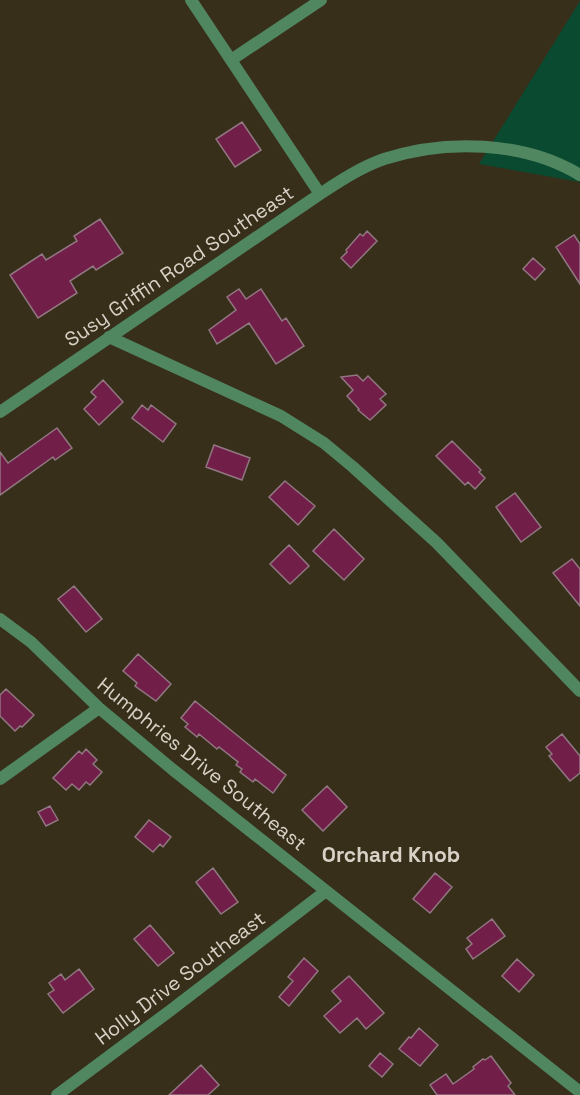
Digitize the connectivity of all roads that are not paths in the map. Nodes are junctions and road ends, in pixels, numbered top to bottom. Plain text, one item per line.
1 (191, 0) edge
2 (321, 0) edge
3 (231, 60) junction
4 (580, 175) edge
5 (320, 194) junction
6 (109, 338) junction
7 (0, 411) edge
8 (0, 619) edge
9 (580, 691) edge
10 (99, 708) junction
11 (0, 779) edge
12 (326, 891) junction
13 (580, 1092) edge
14 (57, 1095) edge

1 - 3 street
2 - 3 street
3 - 5 street
4 - 5 street, Susy Griffin Road Southeast
5 - 6 street, Susy Griffin Road Southeast
6 - 7 street, Susy Griffin Road Southeast
6 - 9 street
8 - 10 street, Humphries Drive Southeast
10 - 11 street
10 - 12 street, Humphries Drive Southeast
12 - 13 street, Humphries Drive Southeast
12 - 14 street, Holly Drive Southeast

